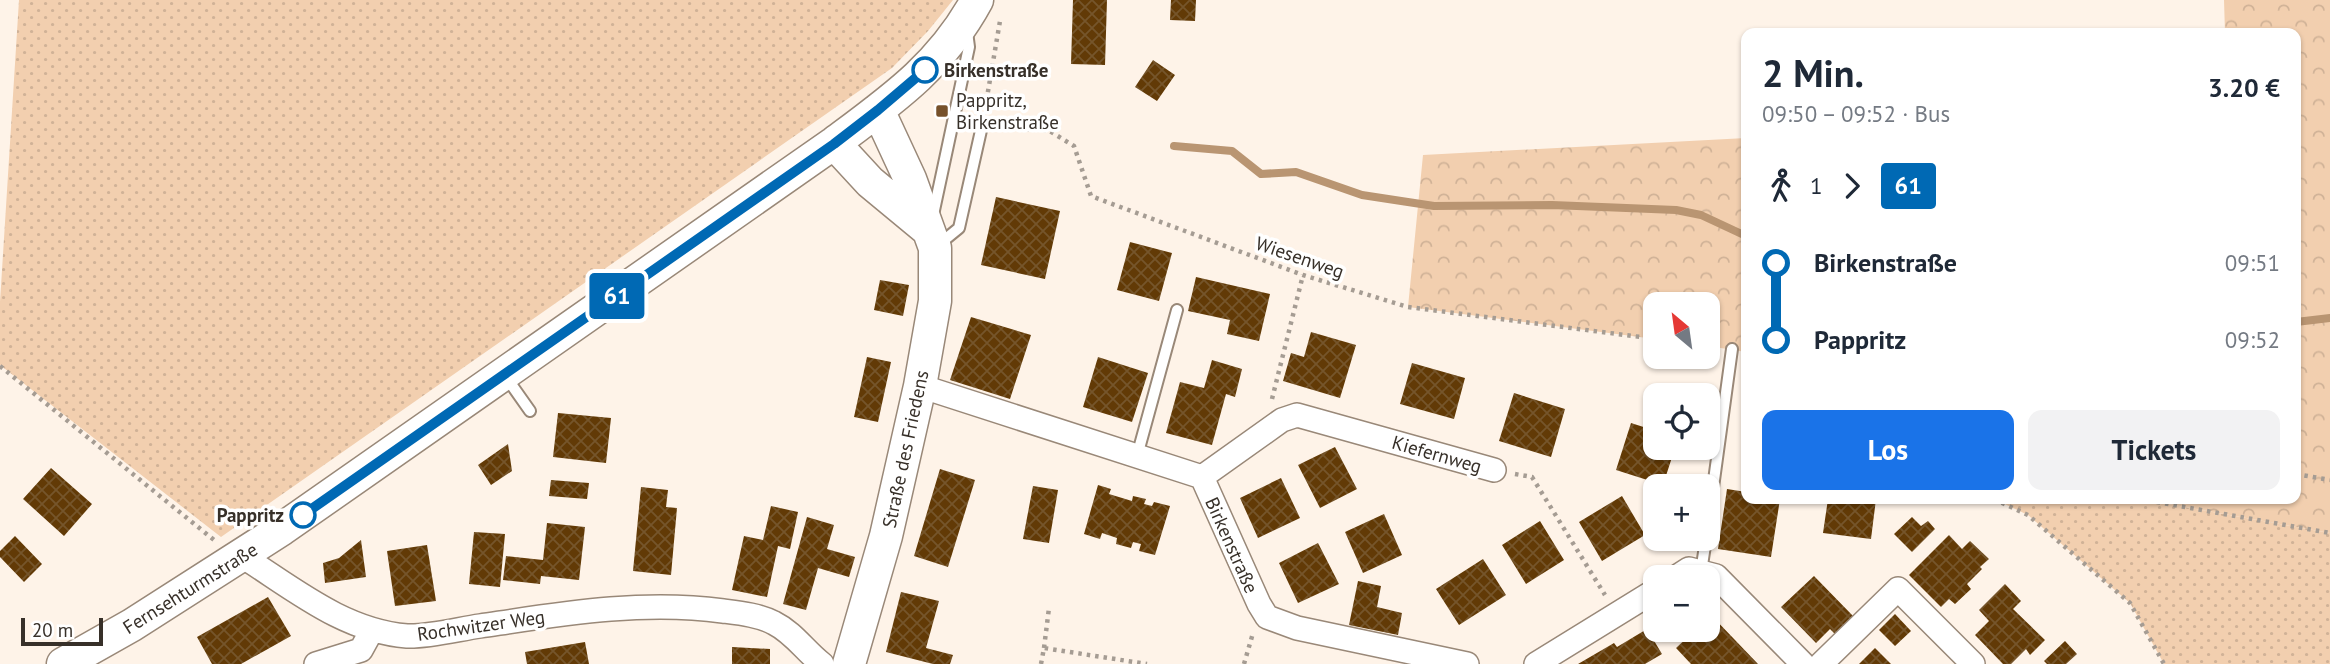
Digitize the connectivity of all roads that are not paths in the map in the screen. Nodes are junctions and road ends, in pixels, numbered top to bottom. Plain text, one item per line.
1 (982, 11) edge
2 (878, 110) junction
3 (982, 127) road end
4 (834, 144) junction
5 (932, 239) junction
6 (1177, 310) dead end
7 (1732, 349) dead end
8 (504, 375) junction
9 (920, 386) junction
10 (530, 411) dead end
11 (1137, 456) junction
12 (1494, 470) road end
13 (1715, 474) edge
14 (1202, 477) junction
15 (242, 556) junction
16 (1720, 580) edge
17 (1643, 598) edge
18 (372, 630) junction
19 (363, 657) edge
20 (63, 664) edge
21 (316, 664) edge
22 (822, 664) edge
23 (849, 664) edge
24 (1467, 664) edge
25 (1536, 664) edge
26 (1803, 664) edge
27 (1821, 664) edge
28 (1973, 664) edge

1 - 2 street, Fernsehturmstraße
1 - 5 lane
2 - 4 street, Fernsehturmstraße
2 - 5 street, Straße des Friedens
3 - 5 lane
4 - 5 street
4 - 8 street, Fernsehturmstraße
5 - 9 street, Straße des Friedens
6 - 11 lane
7 - 13 lane
8 - 10 lane
8 - 15 street, Fernsehturmstraße
9 - 11 street, Birkenstraße
9 - 23 street, Straße des Friedens
11 - 14 street, Birkenstraße
12 - 14 street, Kiefernweg
14 - 24 street, Birkenstraße
15 - 18 street, Rochwitzer Weg
15 - 20 street, Fernsehturmstraße
16 - 26 street
17 - 25 street
18 - 19 street
18 - 22 street, Rochwitzer Weg
19 - 21 street
27 - 28 street

